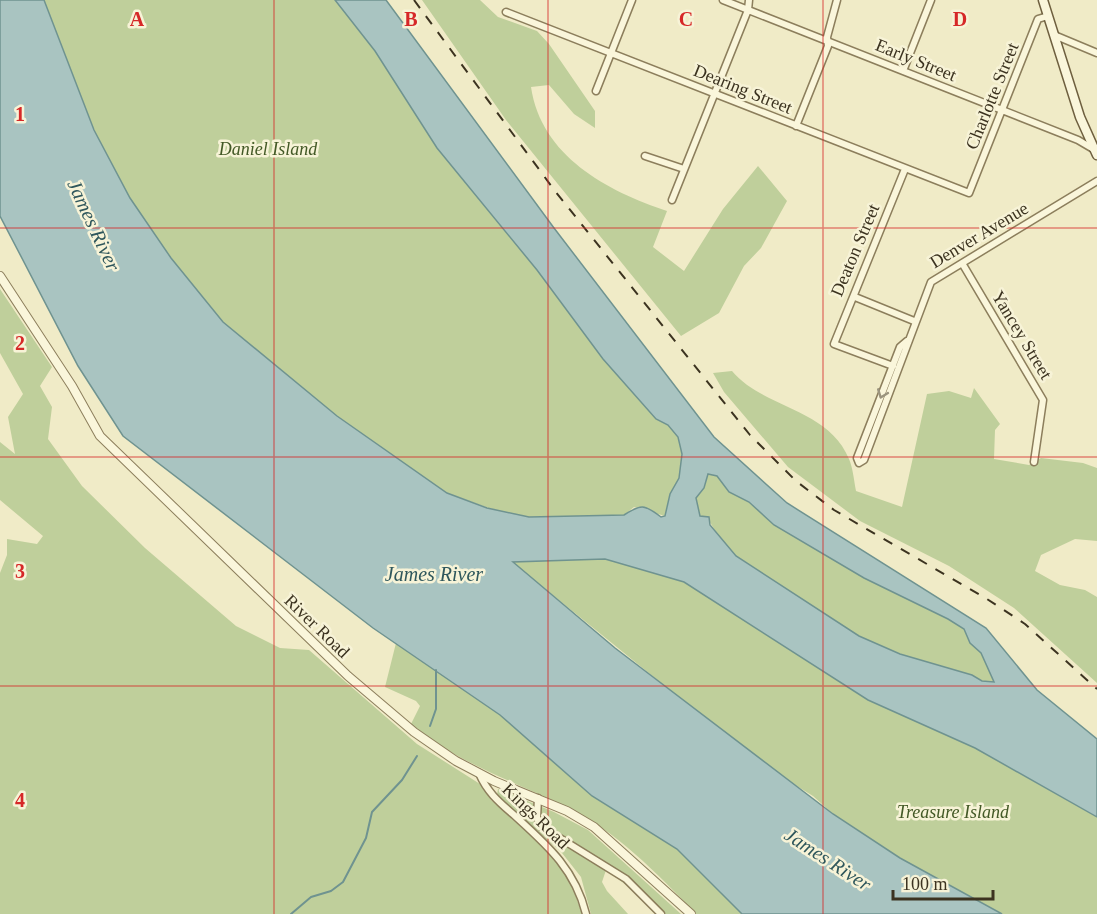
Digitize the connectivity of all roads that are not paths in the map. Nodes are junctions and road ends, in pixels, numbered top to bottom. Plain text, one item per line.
1 (632, 0) edge
2 (723, 0) edge
3 (749, 0) edge
4 (837, 0) edge
5 (931, 0) edge
6 (1043, 0) edge
7 (748, 10) junction
8 (506, 12) dead end
9 (1048, 16) junction
10 (1054, 35) junction
11 (827, 41) junction
12 (611, 52) junction
13 (1097, 53) edge
14 (903, 71) junction
15 (596, 91) dead end
16 (714, 93) junction
17 (1002, 110) junction
18 (796, 126) junction
19 (1096, 152) edge
20 (645, 156) dead end
21 (684, 169) junction
22 (905, 169) junction
23 (1097, 181) edge
24 (969, 193) joint
25 (672, 200) dead end
26 (962, 263) junction
27 (0, 276) edge
28 (855, 297) junction
29 (914, 321) junction
30 (907, 341) junction
31 (893, 366) junction
32 (1034, 462) dead end
33 (479, 773) junction
34 (538, 798) junction
35 (585, 914) edge
36 (661, 914) edge
37 (691, 914) edge

1 - 12 street
2 - 7 street, Early Street
3 - 7 street
4 - 11 street
5 - 14 street
6 - 9 main road
7 - 11 street, Early Street
7 - 16 street
8 - 12 street, Dearing Street
9 - 10 main road
9 - 17 street, Charlotte Street
10 - 13 street
10 - 19 main road
11 - 14 street, Early Street
11 - 18 street
12 - 15 street
12 - 16 street, Dearing Street
14 - 17 street, Early Street
16 - 18 street, Dearing Street
16 - 21 street
17 - 19 street, Early Street
17 - 24 street, Charlotte Street
18 - 22 street, Dearing Street
20 - 21 street
21 - 25 street
22 - 24 street, Dearing Street
22 - 28 street, Deaton Street
23 - 26 street, Denver Avenue
26 - 29 street, Denver Avenue
26 - 32 street, Yancey Street
27 - 33 street, River Road
28 - 29 street
28 - 31 street, Deaton Street
29 - 30 street, Denver Avenue
30 - 31 street, Denver Avenue
31 -> 30 street, Denver Avenue
33 - 34 street, River Road
33 - 35 street, Kings Road
34 - 36 street
34 - 37 street, River Road

